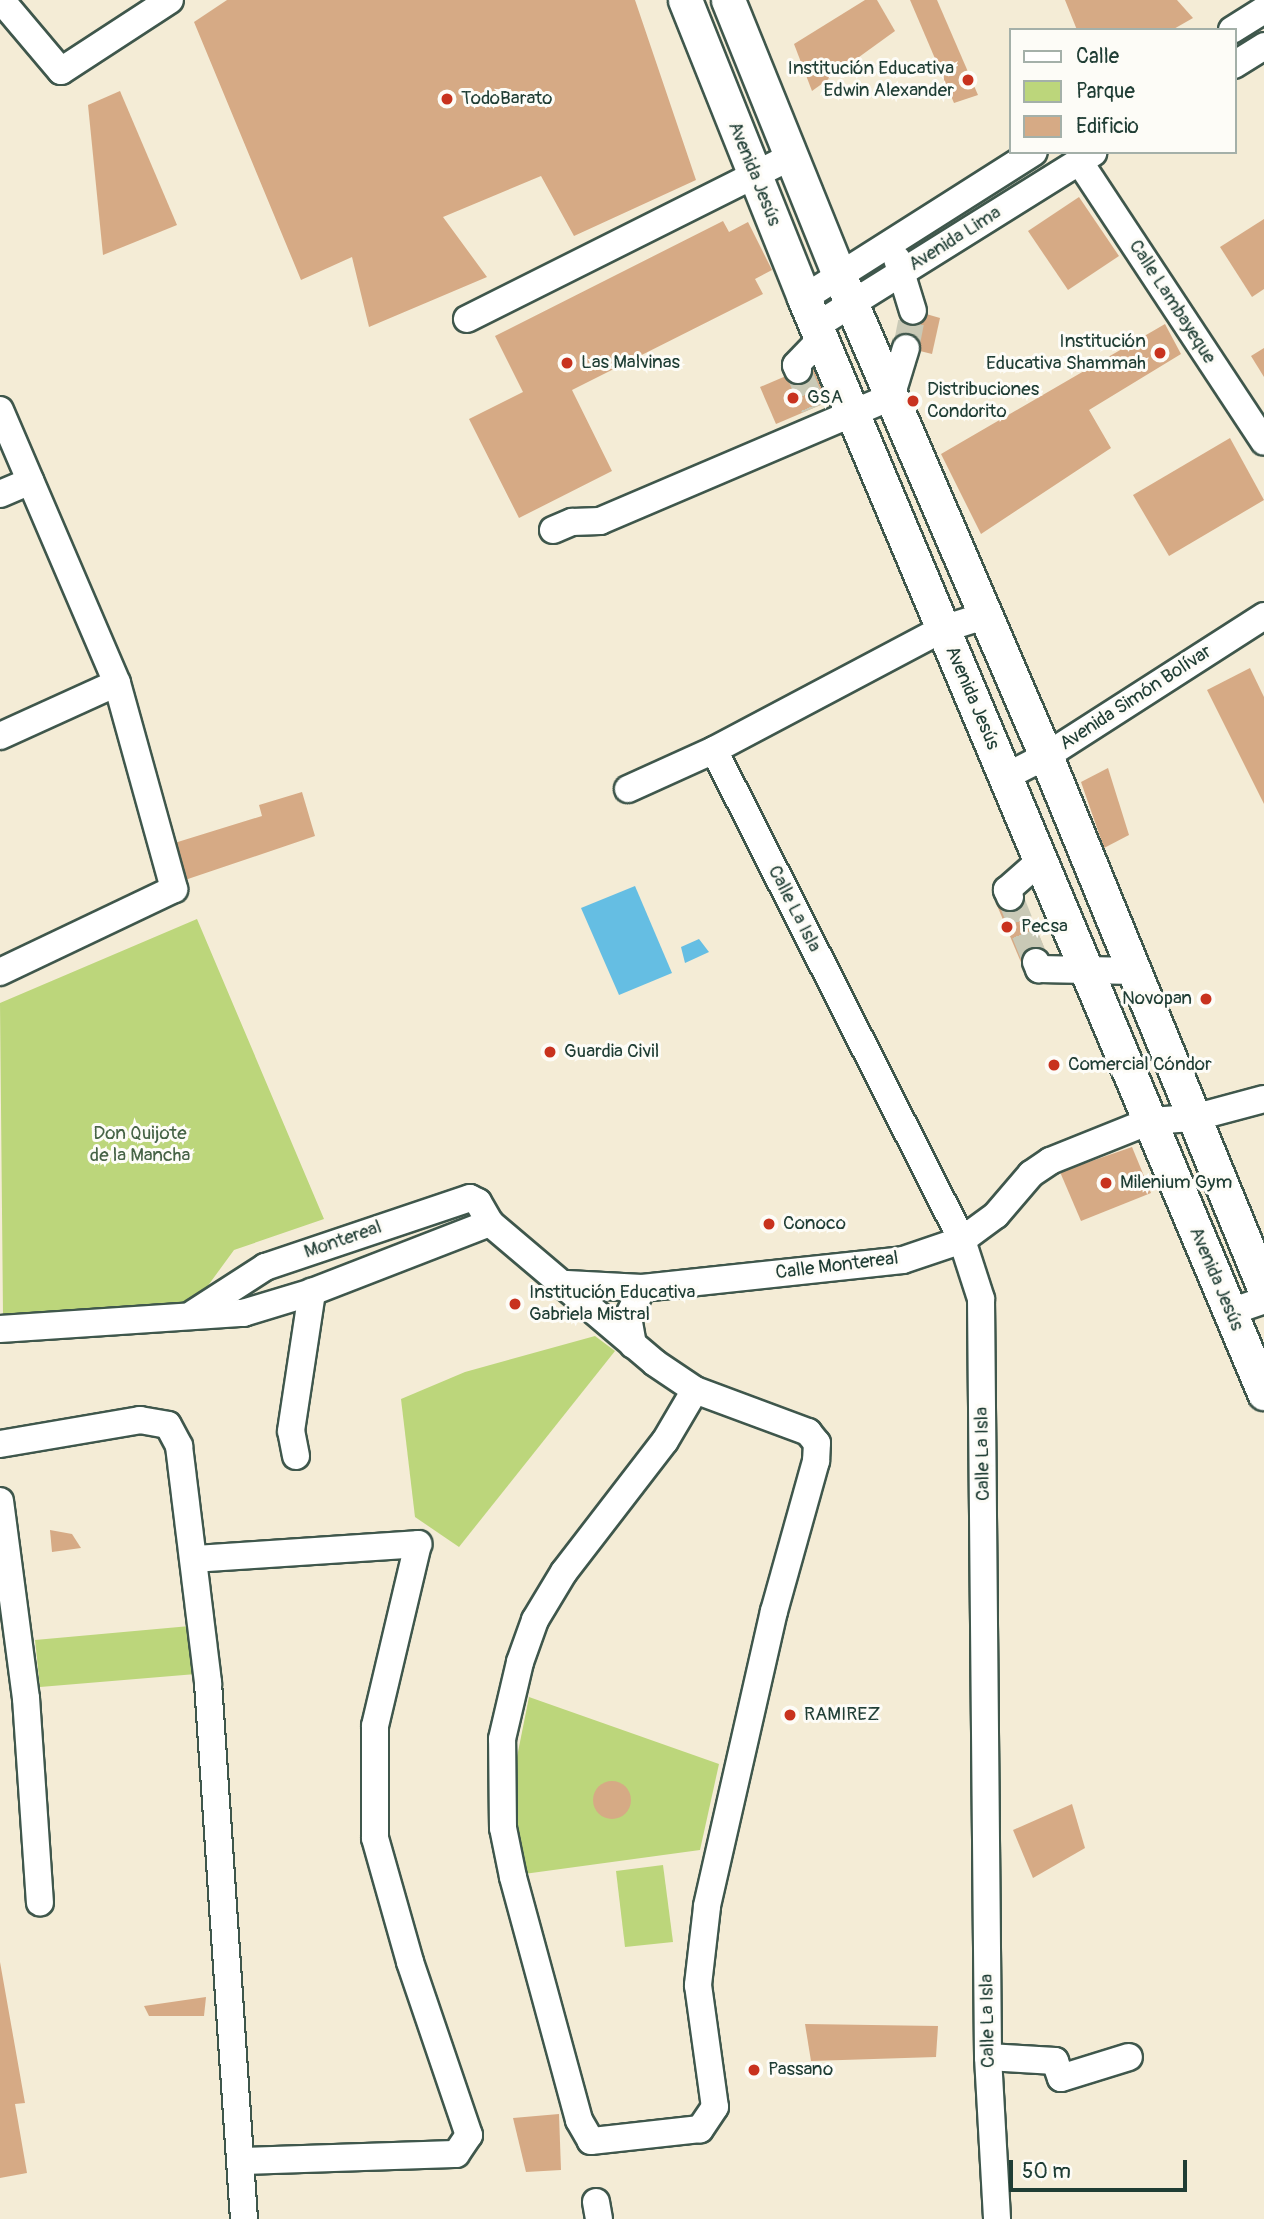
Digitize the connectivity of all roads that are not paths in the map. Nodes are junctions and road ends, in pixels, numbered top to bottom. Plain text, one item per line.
1 (1, 0) edge
2 (170, 0) edge
3 (685, 0) edge
4 (728, 0) edge
5 (1264, 10) edge
6 (1235, 28) edge
7 (1264, 46) edge
8 (1236, 64) edge
9 (763, 92) junction
10 (726, 107) junction
11 (1031, 154) edge
12 (791, 157) junction
13 (1087, 157) edge
14 (755, 175) junction
15 (890, 245) junction
16 (903, 272) junction
17 (846, 291) junction
18 (913, 311) tunnel mouth
19 (467, 319) dead end
20 (814, 321) junction
21 (906, 348) tunnel mouth
22 (799, 370) tunnel mouth
23 (891, 397) junction
24 (0, 410) edge
25 (852, 411) junction
26 (1264, 442) edge
27 (30, 481) junction
28 (0, 494) edge
29 (553, 530) dead end
30 (984, 616) junction
31 (1264, 616) edge
32 (943, 629) junction
33 (117, 683) junction
34 (0, 736) edge
35 (714, 750) junction
36 (1046, 756) junction
37 (1005, 777) junction
38 (628, 789) dead end
39 (1041, 860) junction
40 (1010, 897) dead end
41 (1036, 962) dead end
42 (1134, 971) junction
43 (0, 972) edge
44 (1087, 972) junction
45 (1148, 1006) junction
46 (1108, 1021) junction
47 (1264, 1099) edge
48 (1193, 1118) junction
49 (1150, 1121) junction
50 (490, 1223) junction
51 (962, 1240) junction
52 (567, 1284) junction
53 (642, 1288) junction
54 (1264, 1289) edge
55 (312, 1292) junction
56 (1264, 1300) edge
57 (1230, 1312) junction
58 (194, 1313) junction
59 (0, 1329) edge
60 (633, 1345) junction
61 (695, 1390) junction
62 (1264, 1393) edge
63 (0, 1444) edge
64 (296, 1455) dead end
65 (0, 1501) edge
66 (194, 1559) junction
67 (7, 1601) edge
68 (40, 1903) dead end
69 (988, 2057) junction
70 (1129, 2057) dead end
71 (241, 2161) junction
72 (244, 2219) edge
73 (997, 2219) edge

1 - 2 street
3 - 10 main road, Avenida Jesús
4 - 9 main road, Avenida Jesús
5 - 6 street
7 - 8 street
9 - 10 main road
9 - 12 main road, Avenida Jesús
10 - 14 main road, Avenida Jesús
11 - 15 street, Avenida Lima
12 - 14 street
12 - 17 main road, Avenida Jesús
13 - 16 street, Avenida Lima
13 - 26 street, Calle Lambayeque
14 - 19 street
14 - 20 main road, Avenida Jesús
15 - 16 street
15 - 17 street, Avenida Lima
16 - 17 street, Avenida Lima
16 - 18 street
17 - 20 street, Avenida Lima
17 - 23 main road, Avenida Jesús
20 - 22 street, Avenida Lima
20 - 25 main road, Avenida Jesús
21 - 23 street
23 - 25 street
23 - 30 main road, Avenida Jesús
24 - 27 street
25 - 29 street
25 - 32 main road, Avenida Jesús
27 - 28 street
27 - 33 street
30 - 32 street
30 - 36 main road, Avenida Jesús
31 - 36 street, Avenida Simón Bolívar
32 - 35 street
32 - 37 main road, Avenida Jesús
33 - 34 street
33 - 43 street
35 - 38 street
35 - 51 street, Calle La Isla
36 - 37 street, Avenida Simón Bolívar
36 - 42 main road, Avenida Jesús
37 - 39 main road, Avenida Jesús
39 - 40 street
39 - 44 main road, Avenida Jesús
41 - 44 street
42 - 44 street
42 - 45 main road, Avenida Jesús
44 - 46 main road, Avenida Jesús
45 - 46 main road
45 - 48 main road, Avenida Jesús
46 - 49 main road, Avenida Jesús
47 - 48 street, Calle Montereal
48 - 49 street, Calle Montereal
48 - 54 main road, Avenida Jesús
49 - 51 street, Calle Montereal
49 - 57 main road, Avenida Jesús
50 - 52 street, Montereal
50 - 55 street, Montereal
50 - 58 street, Montereal
51 - 53 street, Calle Montereal
51 - 69 street, Calle La Isla
52 - 53 street, Calle Montereal
52 - 60 street, Montereal
53 - 60 street
55 - 58 street, Montereal
55 - 64 street
56 - 57 street
57 - 62 main road, Avenida Jesús
58 - 59 street, Montereal
60 - 61 street, Montereal
61 - 61 street, Montereal
63 - 66 street
65 - 67 street
66 - 71 street
66 - 71 street
67 - 68 street
69 - 70 street
69 - 73 street, Calle La Isla
71 - 72 street

